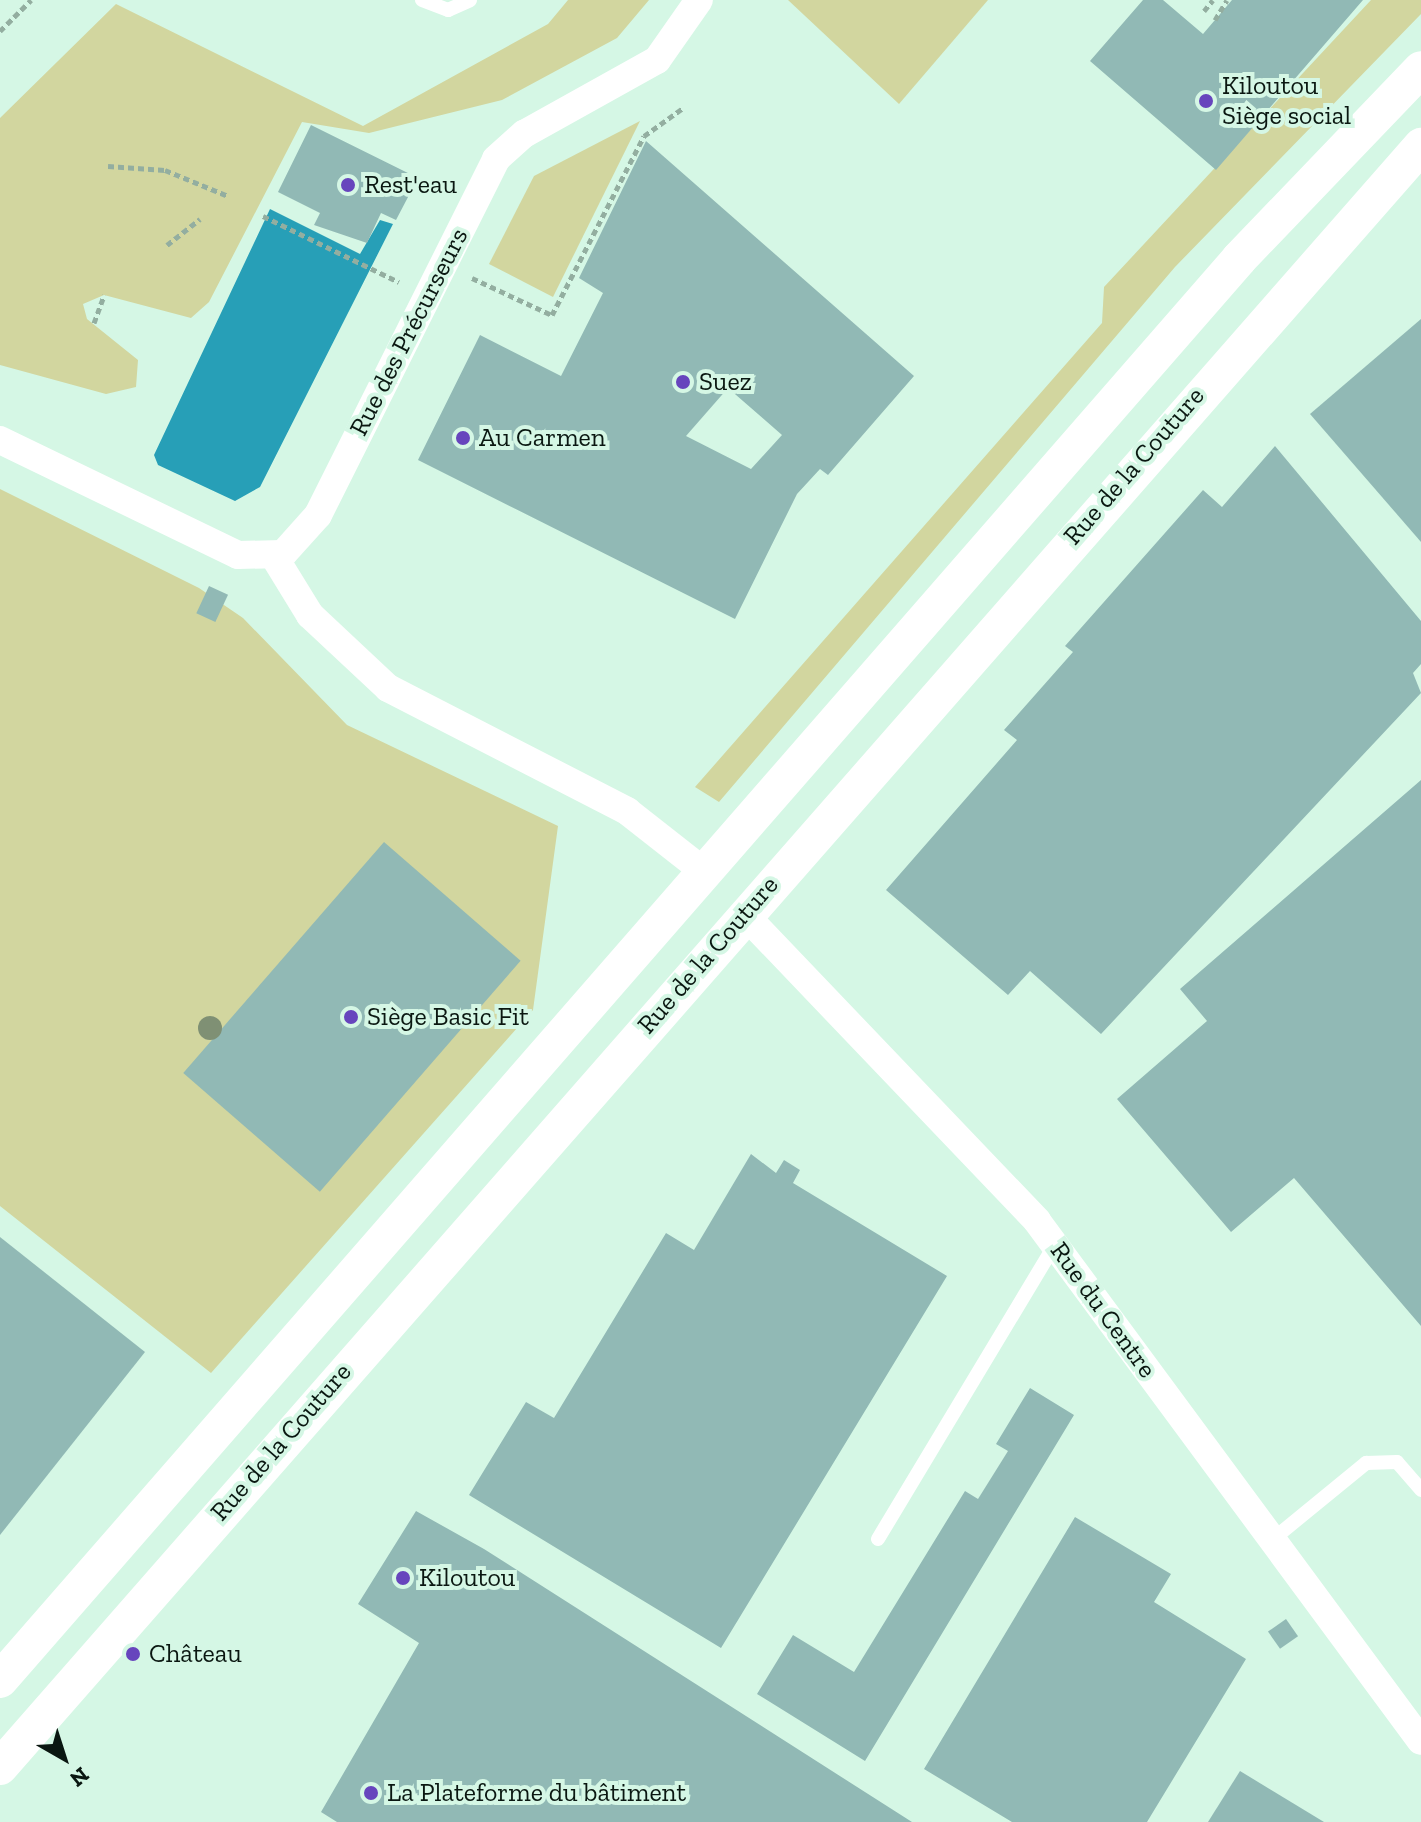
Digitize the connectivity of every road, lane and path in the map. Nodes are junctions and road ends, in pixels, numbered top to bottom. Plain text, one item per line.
1 (31, 0) edge
2 (422, 0) edge
3 (470, 0) edge
4 (699, 0) edge
5 (1213, 0) edge
6 (1227, 0) edge
7 (1204, 11) dead end
8 (1215, 20) dead end
9 (0, 31) edge
10 (1421, 69) edge
11 (683, 108) dead end
12 (1421, 146) edge
13 (108, 166) dead end
14 (228, 196) dead end
15 (263, 216) dead end
16 (200, 219) dead end
17 (167, 245) dead end
18 (386, 276) dead end
19 (471, 277) dead end
20 (104, 295) dead end
21 (94, 323) dead end
22 (0, 440) edge
23 (275, 558) junction
24 (706, 873) junction
25 (744, 914) junction
26 (1055, 1245) junction
27 (1421, 1490) edge
28 (878, 1539) dead end
29 (1272, 1540) junction
30 (0, 1680) edge
31 (1421, 1741) edge
32 (0, 1767) edge

1 - 9 path
2 - 3 lane
4 - 23 street, Rue des Précurseurs
5 - 7 path
6 - 8 path
10 - 24 street
11 - 19 path
12 - 25 street, Rue de la Couture
13 - 14 path
15 - 18 path
16 - 17 path
20 - 21 path
22 - 23 street
23 - 24 street
24 - 30 street
25 - 26 street, Rue du Centre
25 - 32 street, Rue de la Couture
26 - 28 lane
26 - 29 street, Rue du Centre
27 - 29 lane
29 - 31 street, Rue du Centre

